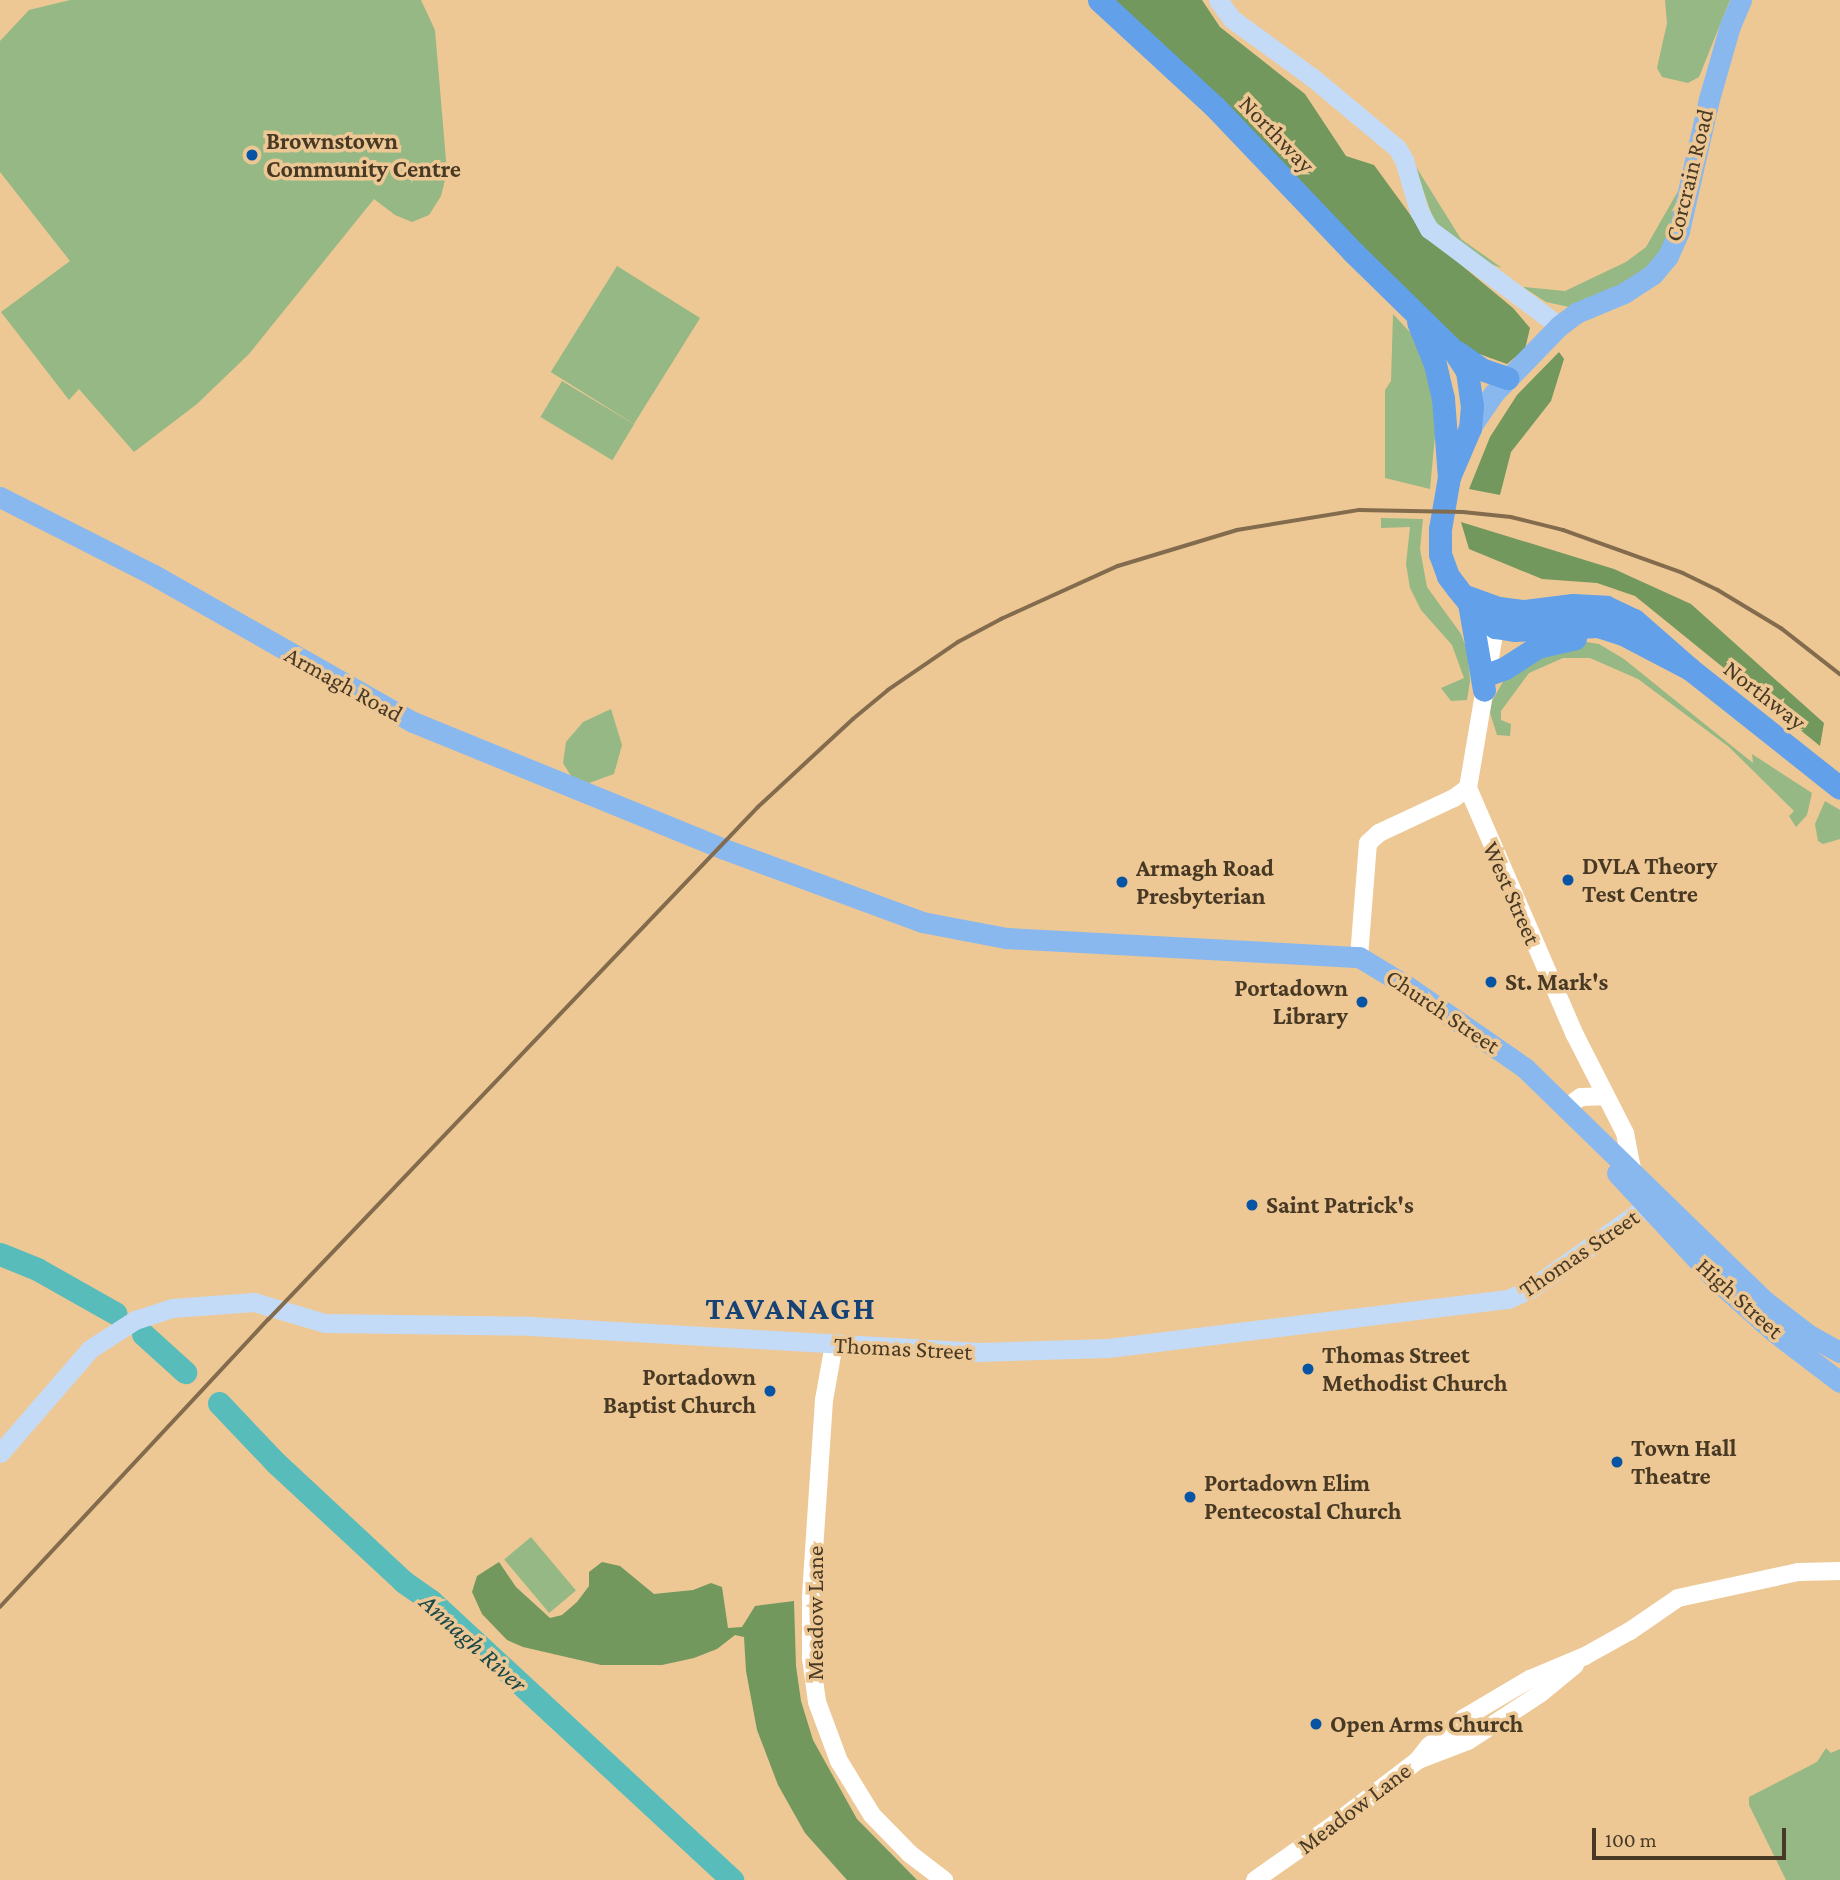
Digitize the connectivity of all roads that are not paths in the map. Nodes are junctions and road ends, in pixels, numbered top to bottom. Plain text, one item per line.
1 (1099, 0) edge
2 (1218, 0) edge
3 (1741, 0) edge
4 (1412, 309) junction
5 (1559, 326) junction
6 (1454, 351) junction
7 (1507, 378) junction
8 (1443, 398) junction
9 (1478, 411) junction
10 (1448, 482) junction
11 (0, 497) edge
12 (1468, 599) junction
13 (1497, 617) junction
14 (1683, 665) junction
15 (1485, 682) junction
16 (1840, 788) edge
17 (1466, 793) junction
18 (1359, 957) junction
19 (1605, 1096) junction
20 (1567, 1108) junction
21 (1586, 1127) junction
22 (1632, 1170) junction
23 (1647, 1207) junction
24 (834, 1344) junction
25 (1840, 1352) edge
26 (1840, 1382) edge
27 (0, 1453) edge
28 (1840, 1571) edge
29 (1582, 1659) junction
30 (1518, 1696) dead end
31 (1491, 1715) dead end
32 (1424, 1753) junction
33 (944, 1880) edge
34 (1255, 1880) edge

1 - 4 highway, Northway
2 - 5 main road
3 - 5 main road, Corcrain Road
4 - 6 highway, Northway
4 - 8 highway, Northway
5 - 7 main road, Corcrain Road
6 - 7 highway
6 - 9 highway, Northway
7 - 9 main road, Corcrain Road
8 - 9 main road
8 - 10 highway, Northway
9 - 10 highway, Northway
10 - 12 highway, Northway
11 - 18 main road, Armagh Road
12 - 13 highway, Northway
12 - 15 highway
13 - 14 highway, Northway
13 - 15 street
14 - 15 highway
14 - 16 highway, Northway
15 - 17 street
17 - 18 street
17 - 19 street, West Street
18 - 20 main road, Church Street
19 - 20 street
19 - 22 street, West Street
20 - 21 main road, Church Street
21 - 22 main road, High Street
21 - 23 main road, High Street
22 - 25 main road, High Street
23 - 24 main road, Thomas Street
23 - 26 main road, High Street
24 - 27 main road, Thomas Street
24 - 33 street, Meadow Lane
28 - 29 street, Meadow Lane
29 - 30 street
29 - 32 street, Meadow Lane
31 - 32 street
32 - 34 street, Meadow Lane

